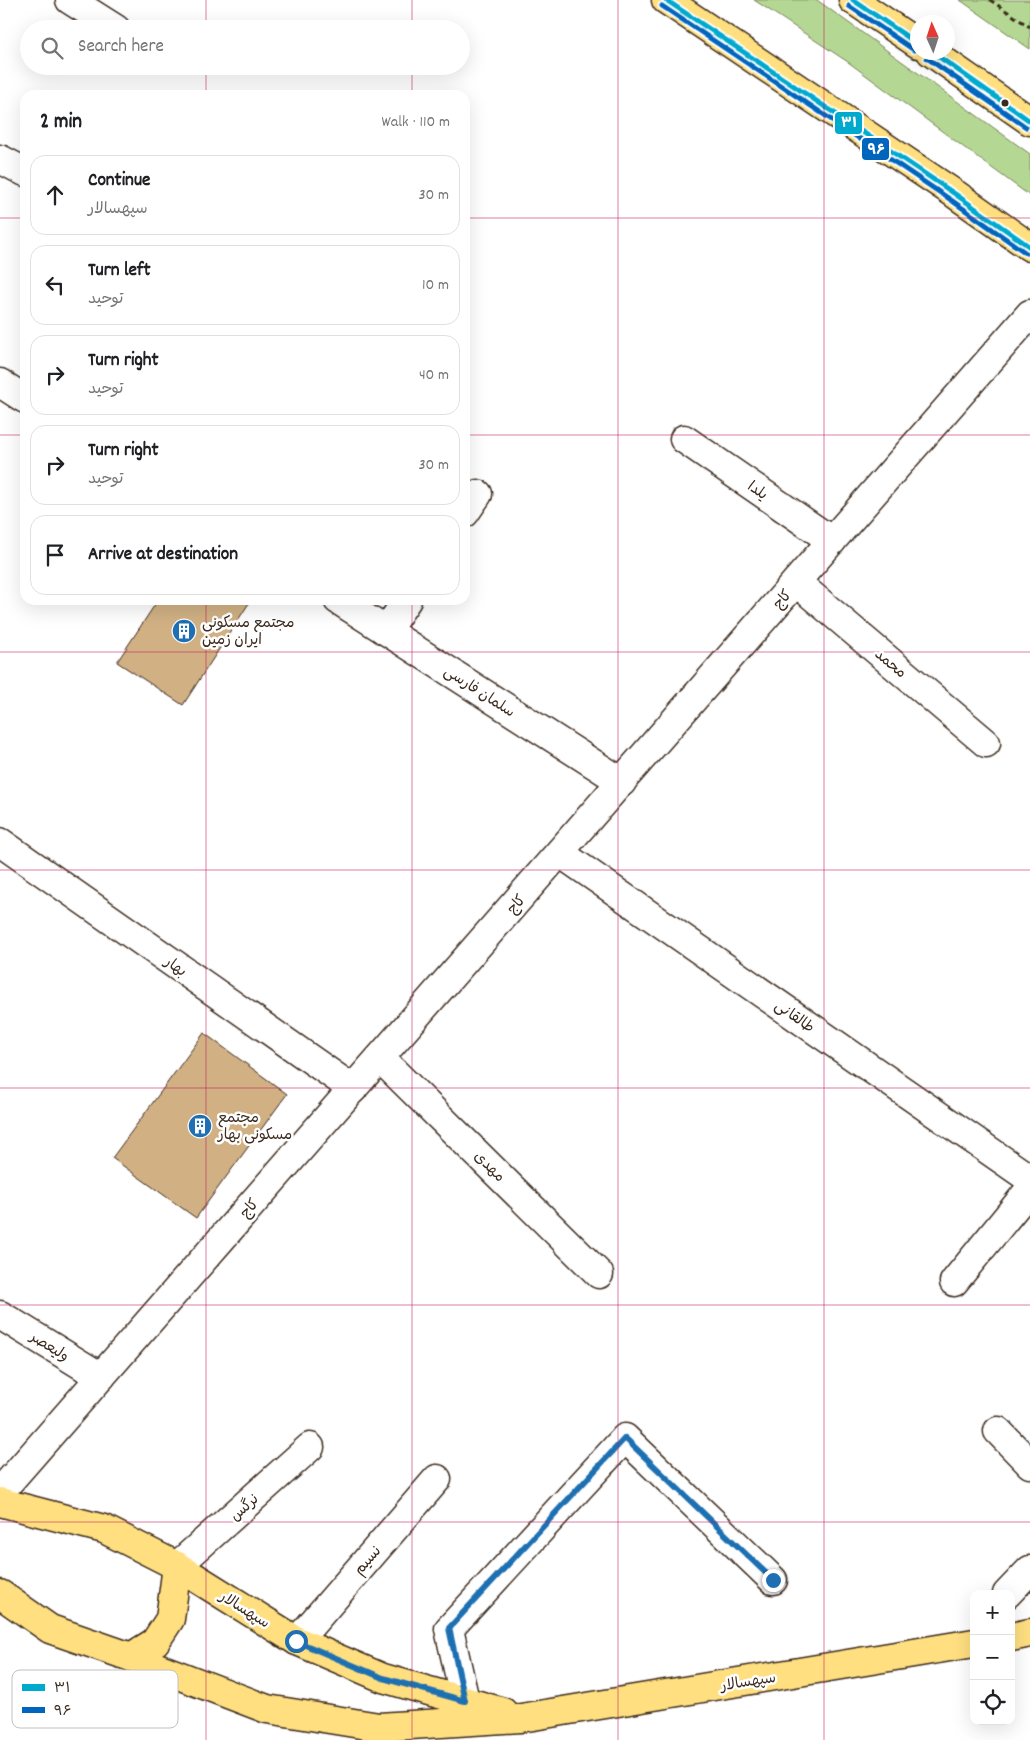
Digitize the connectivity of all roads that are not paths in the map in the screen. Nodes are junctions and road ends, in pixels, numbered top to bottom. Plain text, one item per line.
1 (70, 0) edge
2 (666, 0) edge
3 (853, 0) edge
4 (102, 20) edge
5 (910, 39) edge
6 (942, 60) edge
7 (1030, 121) edge
8 (0, 160) edge
9 (20, 170) edge
10 (1030, 247) edge
11 (1030, 314) edge
12 (0, 383) edge
13 (20, 396) edge
14 (684, 439) dead end
15 (832, 541) junction
16 (796, 582) junction
17 (346, 605) edge
18 (404, 605) edge
19 (386, 631) junction
20 (986, 743) dead end
21 (622, 782) junction
22 (0, 842) edge
23 (560, 853) junction
24 (380, 1058) junction
25 (353, 1089) junction
26 (1030, 1179) edge
27 (1030, 1189) edge
28 (599, 1274) dead end
29 (954, 1282) dead end
30 (0, 1315) edge
31 (101, 1378) junction
32 (998, 1431) dead end
33 (310, 1447) dead end
34 (1030, 1464) edge
35 (437, 1478) dead end
36 (0, 1492) edge
37 (0, 1502) edge
38 (177, 1566) junction
39 (1030, 1570) edge
40 (773, 1580) dead end
41 (1011, 1590) edge
42 (0, 1594) edge
43 (1030, 1633) edge
44 (1015, 1636) edge
45 (968, 1639) edge
46 (296, 1641) junction
47 (130, 1657) junction
48 (164, 1670) edge
49 (178, 1675) edge
50 (465, 1701) junction
51 (521, 1718) junction

1 - 4 street
2 - 10 main road
3 - 5 main road
6 - 7 main road
8 - 9 street
11 - 15 street, کاج
12 - 13 street
14 - 15 street, یلدا
15 - 16 street, کاج
16 - 20 street, محمد
16 - 21 street, کاج
17 - 19 street, سلمان فارسی
18 - 19 street
19 - 21 street, سلمان فارسی
21 - 23 street, کاج
22 - 25 street, بهار
23 - 24 street, کاج
23 - 26 street, طالقانی
24 - 25 street, کاج
24 - 28 street, مهدی
25 - 31 street, کاج
27 - 29 street
30 - 31 street, ولیعصر
31 - 36 street, کاج
32 - 34 street
33 - 38 street, نرگس
35 - 46 street, نسیم
37 - 38 main road, سپهسالار
38 - 46 main road, سپهسالار
38 - 47 main road
39 - 41 street
40 - 50 street
42 - 47 main road, سپهسالار
43 - 44 main road
45 - 51 main road, سپهسالار
46 - 50 main road, سپهسالار
47 - 48 main road, سپهسالار
49 - 51 main road, سپهسالار
50 - 51 main road, سپهسالار

